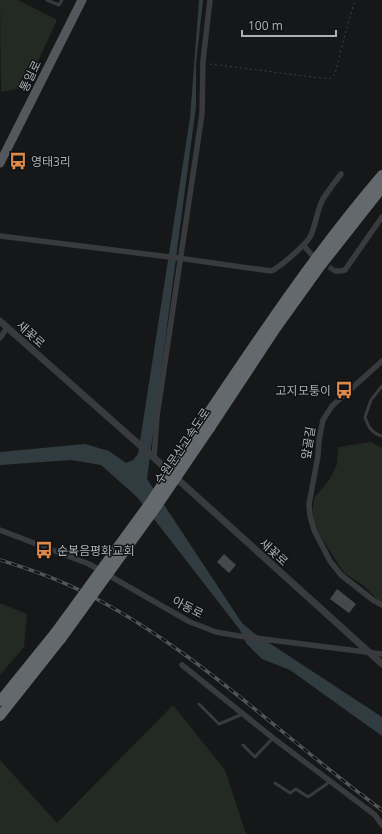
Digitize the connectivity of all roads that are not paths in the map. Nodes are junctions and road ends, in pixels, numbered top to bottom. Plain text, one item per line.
1 (47, 0) edge
2 (62, 0) edge
3 (82, 0) edge
4 (210, 0) edge
5 (0, 163) edge
6 (341, 174) dead end
7 (382, 175) edge
8 (382, 188) edge
9 (382, 217) edge
10 (0, 236) edge
11 (304, 246) junction
12 (312, 255) dead end
13 (179, 258) junction
14 (335, 271) dead end
15 (0, 321) edge
16 (7, 328) junction
17 (0, 338) edge
18 (382, 361) edge
19 (382, 386) edge
20 (207, 424) junction
21 (382, 436) edge
22 (153, 457) junction
23 (0, 530) edge
24 (382, 605) edge
25 (58, 636) junction
26 (368, 652) junction
27 (382, 654) edge
28 (382, 664) edge
29 (182, 665) dead end
30 (0, 701) edge
31 (199, 704) dead end
32 (243, 714) junction
33 (0, 716) edge
34 (273, 738) junction
35 (243, 745) dead end
36 (332, 781) junction
37 (274, 783) dead end
38 (382, 825) edge

1 - 2 lane
3 - 5 main road, 통일로
4 - 13 street
6 - 11 street
7 - 20 highway, 수원문산고속도로
8 - 20 highway, 수원문산고속도로
9 - 14 street
10 - 13 street
11 - 12 street
11 - 13 street
13 - 22 street
15 - 16 street, 새꽃로
16 - 17 street
16 - 22 street, 새꽃로
18 - 24 street, 앞골길
19 - 21 lane
20 - 25 highway, 수원문산고속도로, bridge
22 - 26 street, 새꽃로
23 - 26 street, 아동로
25 - 30 highway, 수원문산고속도로
25 - 33 highway, 수원문산고속도로
26 - 27 street, 아동로
26 - 28 street, 새꽃로
29 - 32 street
31 - 32 lane
32 - 34 street
34 - 35 lane
34 - 36 street
36 - 37 lane
36 - 38 street

